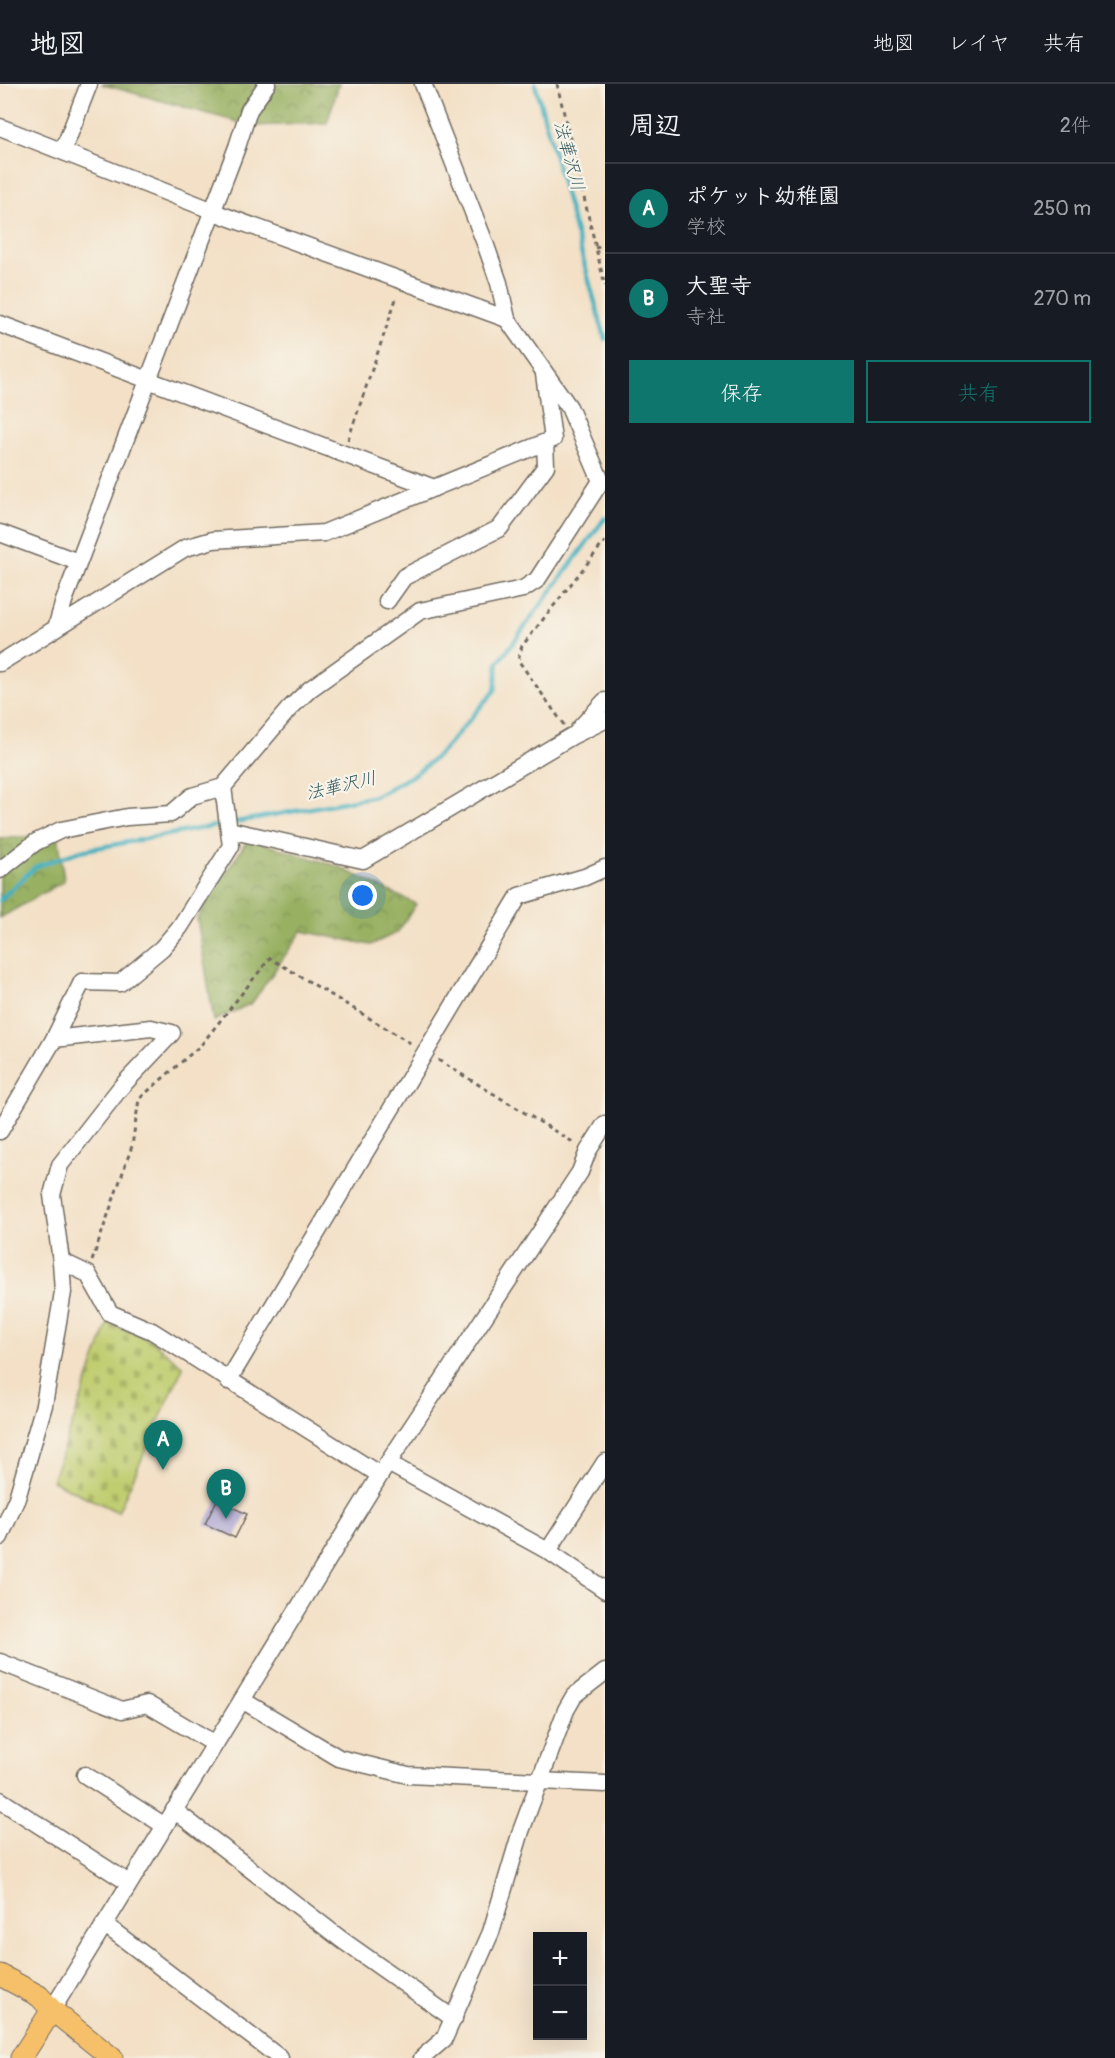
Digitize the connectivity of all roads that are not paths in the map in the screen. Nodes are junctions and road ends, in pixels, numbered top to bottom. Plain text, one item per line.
1 (89, 84) edge
2 (267, 84) edge
3 (423, 84) edge
4 (0, 127) edge
5 (63, 151) junction
6 (211, 210) junction
7 (507, 319) junction
8 (0, 324) edge
9 (544, 369) junction
10 (147, 379) junction
11 (545, 442) junction
12 (434, 488) junction
13 (0, 533) edge
14 (78, 562) junction
15 (387, 601) dead end
16 (56, 628) junction
17 (0, 663) edge
18 (605, 701) edge
19 (605, 720) edge
20 (572, 736) junction
21 (223, 787) junction
22 (229, 830) junction
23 (605, 868) edge
24 (0, 870) edge
25 (54, 1039) junction
26 (605, 1124) edge
27 (0, 1131) edge
28 (62, 1261) junction
29 (228, 1381) junction
30 (605, 1462) edge
31 (384, 1469) junction
32 (0, 1537) edge
33 (548, 1551) junction
34 (605, 1590) edge
35 (0, 1662) edge
36 (605, 1672) edge
37 (242, 1700) junction
38 (215, 1744) junction
39 (85, 1775) dead end
40 (539, 1780) junction
41 (605, 1784) edge
42 (0, 1800) edge
43 (174, 1810) junction
44 (165, 1826) junction
45 (129, 1883) junction
46 (104, 1924) junction
47 (0, 1975) edge
48 (52, 2010) junction
49 (454, 2019) junction
50 (21, 2058) edge
51 (112, 2058) edge
52 (280, 2058) edge
53 (422, 2058) edge

1 - 5 street
2 - 6 street
3 - 7 street
4 - 5 street
5 - 6 street
6 - 7 street
6 - 10 street
7 - 9 street
8 - 10 street
9 - 11 street
9 - 21 street
10 - 12 street
10 - 14 street
11 - 12 street
11 - 15 street
12 - 16 street
13 - 14 street
14 - 16 street
16 - 17 street
18 - 20 street
19 - 20 street
20 - 22 street
21 - 22 street
21 - 24 street
22 - 25 street
23 - 29 street
25 - 27 street
25 - 28 street
26 - 31 street
28 - 29 street
28 - 32 street
29 - 31 street
30 - 33 street
31 - 33 street
31 - 37 street
33 - 34 street
35 - 38 street
36 - 40 street
37 - 38 street
37 - 40 street
38 - 43 street
39 - 44 street
40 - 41 street
40 - 49 street
42 - 45 street
43 - 44 street
43 - 49 street
44 - 45 street
45 - 46 street
46 - 48 street
46 - 52 street
47 - 48 main road
48 - 50 main road
48 - 51 main road
49 - 53 street

